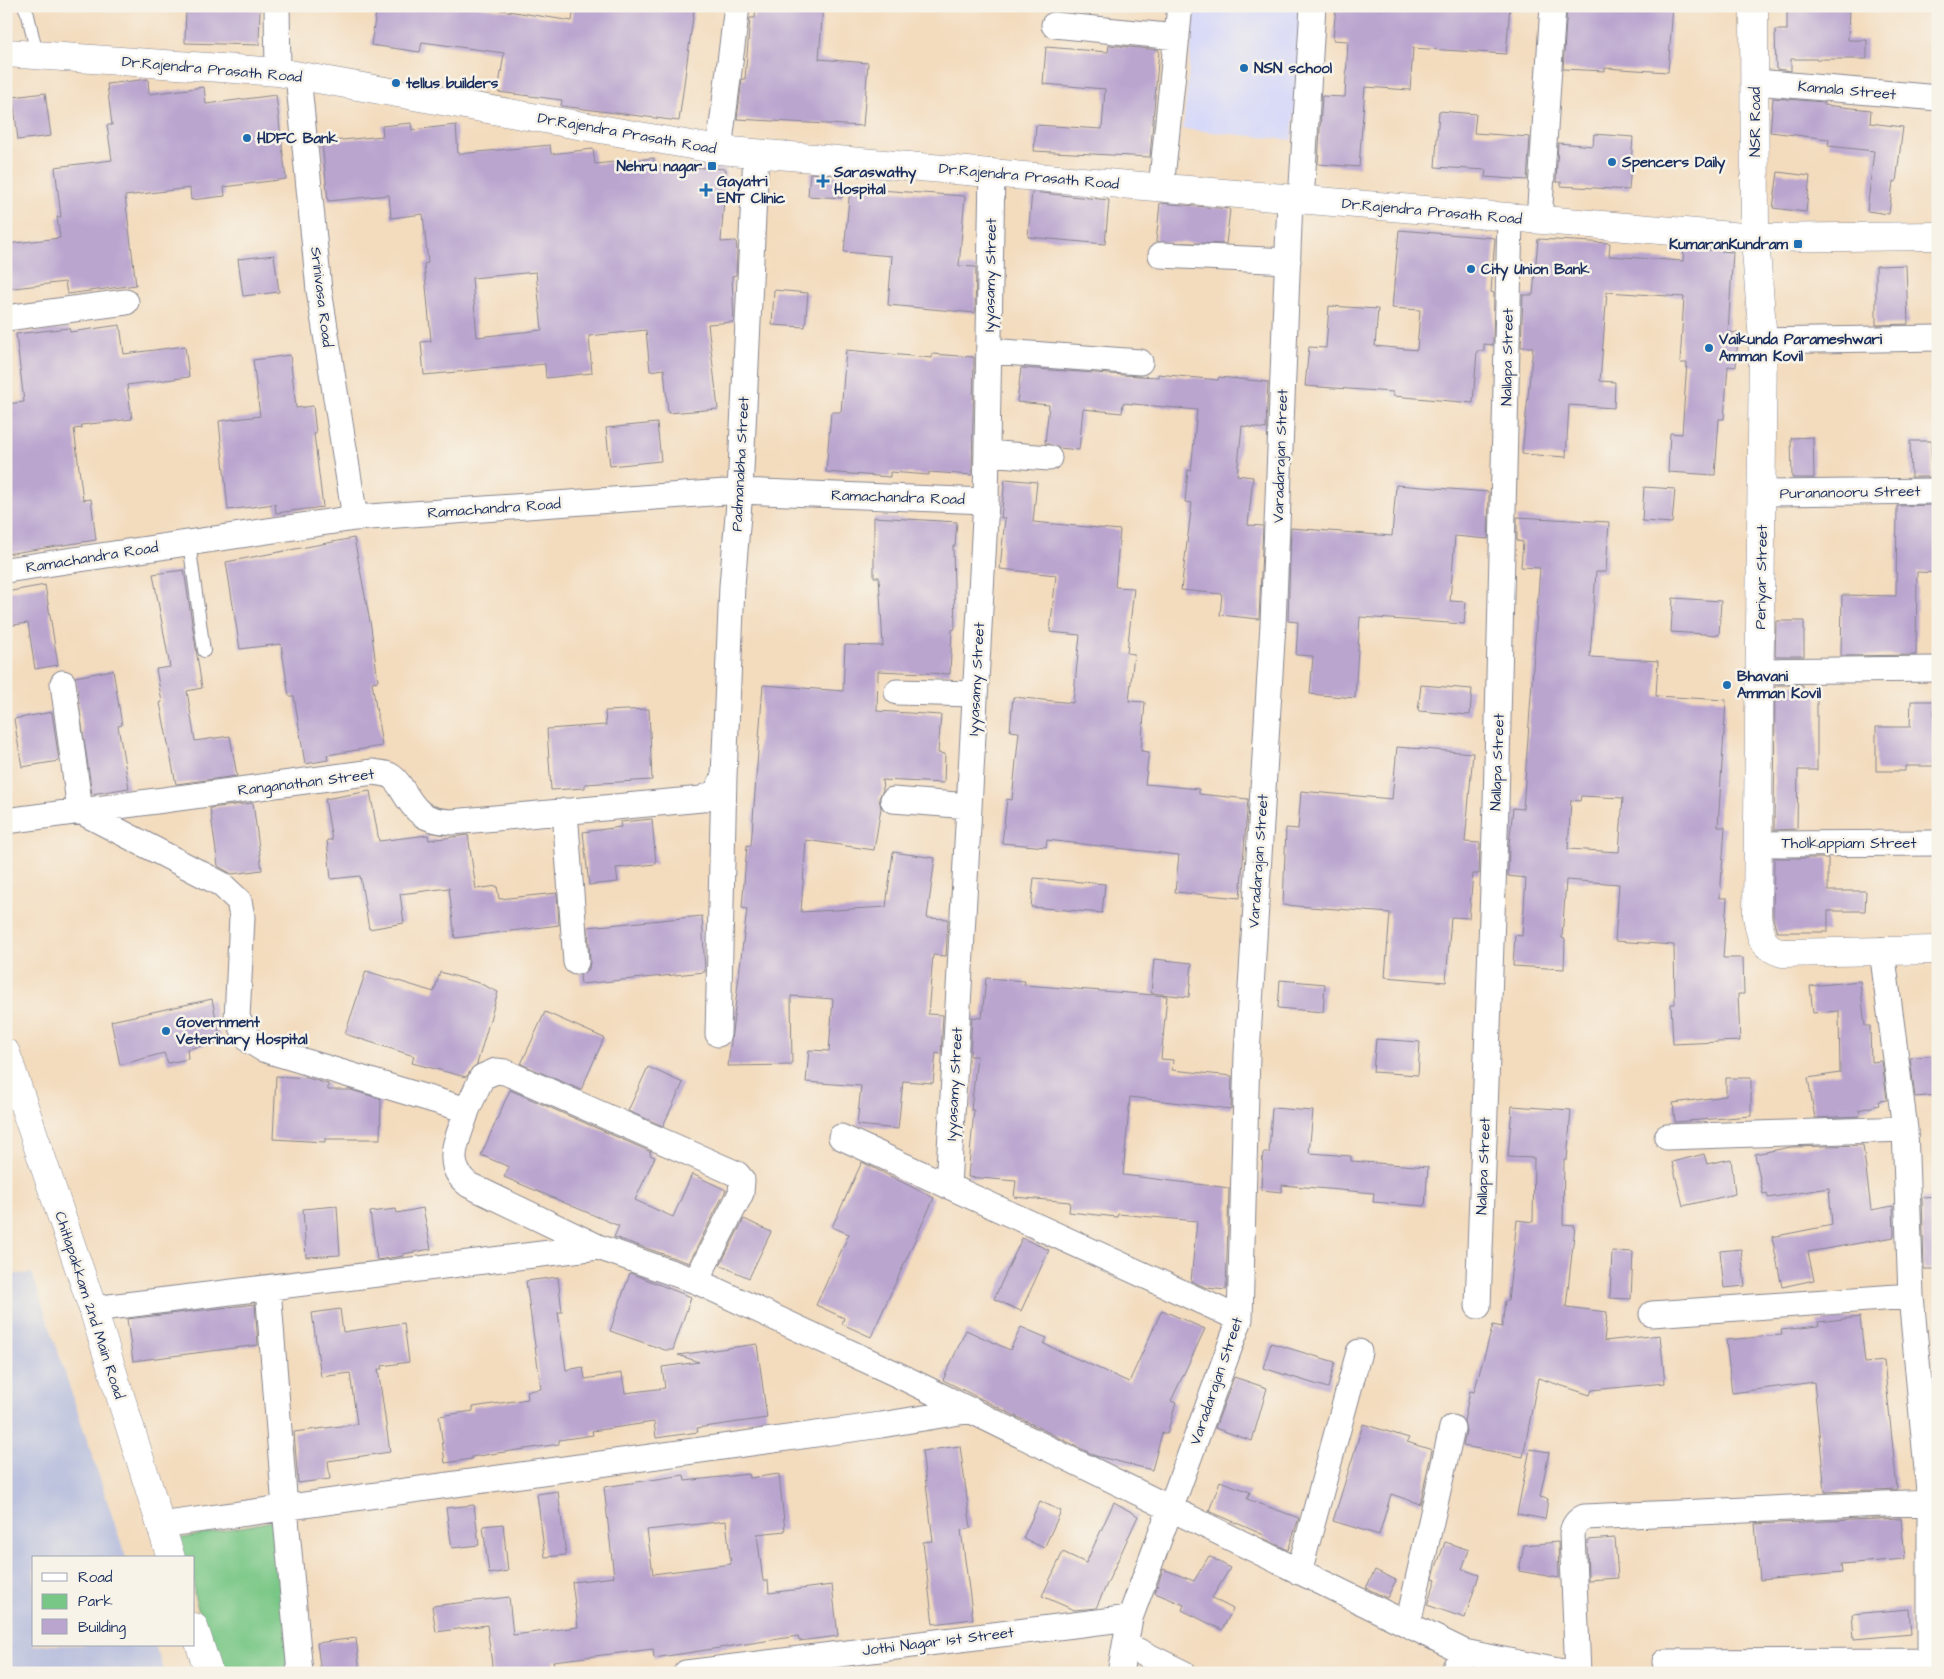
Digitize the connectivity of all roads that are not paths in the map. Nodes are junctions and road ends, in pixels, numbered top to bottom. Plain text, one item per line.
1 (24, 6) edge
2 (277, 6) edge
3 (737, 6) edge
4 (1180, 6) edge
5 (1313, 6) edge
6 (1553, 6) edge
7 (1754, 6) edge
8 (1054, 25) dead end
9 (1176, 37) junction
10 (6, 53) edge
11 (37, 55) junction
12 (288, 74) junction
13 (1756, 82) junction
14 (1938, 98) edge
15 (719, 150) junction
16 (756, 153) junction
17 (992, 172) junction
18 (1161, 188) junction
19 (1295, 201) junction
20 (1510, 218) junction
21 (1539, 220) junction
22 (1938, 236) edge
23 (1755, 238) junction
24 (1161, 255) dead end
25 (1288, 261) junction
26 (126, 302) dead end
27 (6, 318) edge
28 (1938, 338) edge
29 (1763, 341) junction
30 (988, 351) junction
31 (1140, 362) dead end
32 (986, 453) junction
33 (1049, 458) dead end
34 (740, 491) junction
35 (1938, 491) edge
36 (1762, 493) junction
37 (986, 501) junction
38 (355, 518) junction
39 (190, 543) junction
40 (6, 570) edge
41 (204, 652) dead end
42 (1938, 669) edge
43 (1760, 671) junction
44 (63, 683) dead end
45 (898, 692) dead end
46 (975, 694) junction
47 (724, 776) junction
48 (893, 800) dead end
49 (969, 806) junction
50 (80, 811) junction
51 (565, 812) junction
52 (6, 821) edge
53 (1938, 843) edge
54 (1760, 844) junction
55 (1882, 950) junction
56 (1938, 950) edge
57 (576, 962) dead end
58 (718, 1034) dead end
59 (8, 1061) edge
60 (467, 1110) junction
61 (1905, 1129) junction
62 (841, 1137) dead end
63 (1667, 1137) dead end
64 (948, 1186) junction
65 (598, 1247) junction
66 (696, 1281) junction
67 (268, 1288) junction
68 (1911, 1296) junction
69 (1478, 1306) dead end
70 (93, 1309) junction
71 (1652, 1314) dead end
72 (1240, 1319) junction
73 (1359, 1352) dead end
74 (972, 1410) junction
75 (1452, 1428) dead end
76 (1930, 1502) junction
77 (284, 1508) junction
78 (1171, 1510) junction
79 (160, 1525) junction
80 (170, 1556) edge
81 (1299, 1572) junction
82 (1130, 1618) junction
83 (1408, 1624) junction
84 (195, 1629) edge
85 (1126, 1645) junction
86 (1458, 1662) edge
87 (1665, 1662) dead end
88 (1930, 1667) edge
89 (209, 1673) edge
90 (300, 1673) edge
91 (686, 1673) edge
92 (1120, 1673) edge
93 (1183, 1673) edge
94 (1568, 1673) edge
95 (1578, 1673) edge

1 - 11 lane
2 - 12 street, Srinivasa Road
3 - 15 street
4 - 9 street
5 - 19 street, Varadarajan Street
6 - 21 street
7 - 13 street, NSR Road
8 - 9 street
9 - 18 street
10 - 11 street, Dr.Rajendra Prasath Road
11 - 12 street, Dr.Rajendra Prasath Road
12 - 15 street, Dr.Rajendra Prasath Road
12 - 38 street, Srinivasa Road
13 - 14 street, Kamala Street
13 - 23 street, NSR Road
15 - 16 street, Dr.Rajendra Prasath Road
16 - 17 street, Dr.Rajendra Prasath Road
16 - 34 street, Padmanabha Street
17 - 18 street, Dr.Rajendra Prasath Road
17 - 30 street, Iyyasamy Street
18 - 19 street, Dr.Rajendra Prasath Road
19 - 20 street, Dr.Rajendra Prasath Road
19 - 25 street, Varadarajan Street
20 - 21 street, Dr.Rajendra Prasath Road
20 - 69 street, Nallapa Street
21 - 23 street, Dr.Rajendra Prasath Road
22 - 23 street, Dr.Rajendra Prasath Road
23 - 29 street, Periyar Street
24 - 25 street
25 - 72 street, Varadarajan Street
26 - 27 street
28 - 29 street
29 - 36 street, Periyar Street
30 - 31 street
30 - 32 street, Iyyasamy Street
32 - 33 street
32 - 37 street, Iyyasamy Street
34 - 37 street, Ramachandra Road
34 - 38 street, Ramachandra Road
34 - 47 street, Padmanabha Street
35 - 36 street, Purananooru Street
36 - 43 street, Periyar Street
37 - 46 street, Iyyasamy Street
38 - 39 street, Ramachandra Road
39 - 40 street, Ramachandra Road
39 - 41 lane
42 - 43 street
43 - 54 street, Periyar Street
44 - 50 street
45 - 46 street
46 - 49 street, Iyyasamy Street
47 - 51 street, Ranganathan Street
47 - 58 street, Padmanabha Street
48 - 49 street
49 - 64 street, Iyyasamy Street
50 - 51 street, Ranganathan Street
50 - 52 street, Ranganathan Street
50 - 60 street
51 - 57 street
53 - 54 street, Tholkappiam Street
54 - 55 street, Periyar Street
55 - 56 street
55 - 61 street
59 - 70 street, Chitlapakkam 2nd Main Road
60 - 65 street
60 - 66 street
61 - 63 street
61 - 68 street
62 - 64 street
64 - 72 street
65 - 66 street
65 - 67 street
66 - 74 street
67 - 70 street
67 - 77 street
68 - 71 street
68 - 76 street
70 - 79 street, Chitlapakkam 2nd Main Road
72 - 78 street, Varadarajan Street
73 - 81 street
74 - 77 street
74 - 78 street
75 - 83 street
76 - 88 street
76 - 95 street
77 - 79 street
77 - 90 street
78 - 81 street
78 - 82 street, Varadarajan Street
79 - 80 street, Chitlapakkam 2nd Main Road
81 - 83 street
82 - 85 street, Varadarajan Street
82 - 91 street, Jothi Nagar 1st Street
83 - 86 street
84 - 89 street
85 - 92 street, Varadarajan Street
85 - 93 street
86 - 94 street
87 - 88 street

